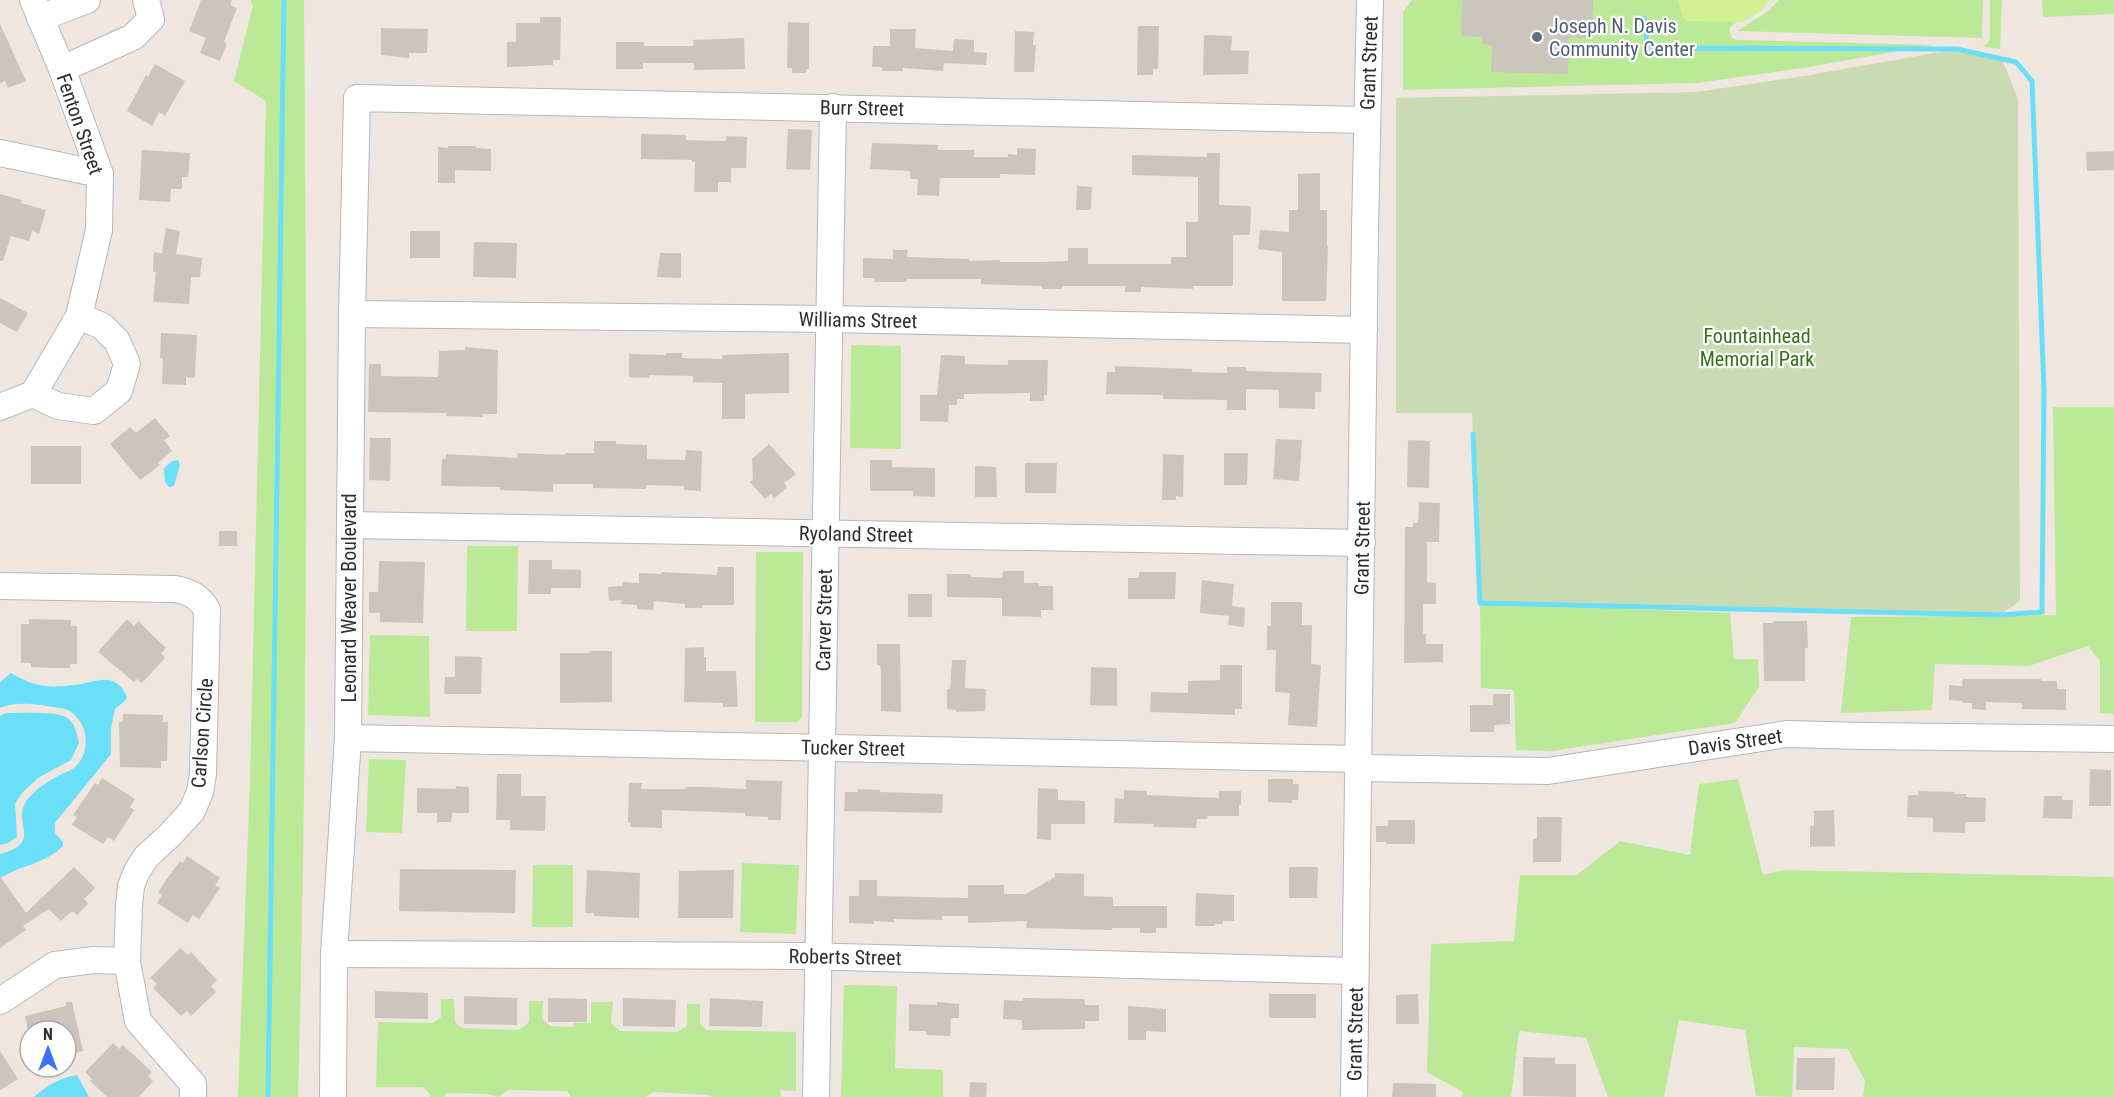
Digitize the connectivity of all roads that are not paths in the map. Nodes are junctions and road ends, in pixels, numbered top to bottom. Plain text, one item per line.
1 (87, 0) edge
2 (146, 0) edge
3 (1370, 0) edge
4 (36, 9) edge
5 (62, 69) junction
6 (357, 98) joint
7 (832, 107) junction
8 (1367, 120) junction
9 (0, 153) edge
10 (100, 174) junction
11 (352, 314) junction
12 (79, 316) junction
13 (830, 319) junction
14 (1364, 330) junction
15 (33, 394) junction
16 (0, 407) edge
17 (350, 525) junction
18 (825, 533) junction
19 (1362, 543) junction
20 (0, 586) edge
21 (348, 738) junction
22 (2114, 739) edge
23 (822, 748) junction
24 (1358, 764) junction
25 (334, 954) junction
26 (818, 956) junction
27 (127, 961) junction
28 (1355, 971) junction
29 (0, 1001) edge
30 (193, 1097) edge
31 (333, 1097) edge
32 (816, 1097) edge
33 (1354, 1097) edge

1 - 4 street
2 - 5 street
3 - 8 street, Grant Street
4 - 5 street, Fenton Street
5 - 10 street, Fenton Street
6 - 7 street, Burr Street
6 - 11 street, Leonard Weaver Boulevard
7 - 8 street, Burr Street
7 - 13 street, Carver Street
8 - 14 street, Grant Street
9 - 10 street
10 - 12 street, Fenton Street
11 - 13 street, Williams Street
11 - 17 street, Leonard Weaver Boulevard
12 - 15 street, Fenton Street
12 - 15 street
13 - 14 street, Williams Street
13 - 18 street, Carver Street
14 - 19 street, Grant Street
15 - 16 street
17 - 18 street, Ryoland Street
17 - 21 street, Leonard Weaver Boulevard
18 - 19 street, Ryoland Street
18 - 23 street, Carver Street
19 - 24 street, Grant Street
20 - 27 street, Carlson Circle
21 - 23 street, Tucker Street
21 - 25 street, Leonard Weaver Boulevard
22 - 24 street, Davis Street
23 - 24 street, Tucker Street
23 - 26 street, Carver Street
24 - 28 street, Grant Street
25 - 26 street, Roberts Street
25 - 31 street, Leonard Weaver Boulevard
26 - 28 street, Roberts Street
26 - 32 street, Carver Street
27 - 29 street
27 - 30 street, Carlson Circle
28 - 33 street, Grant Street

